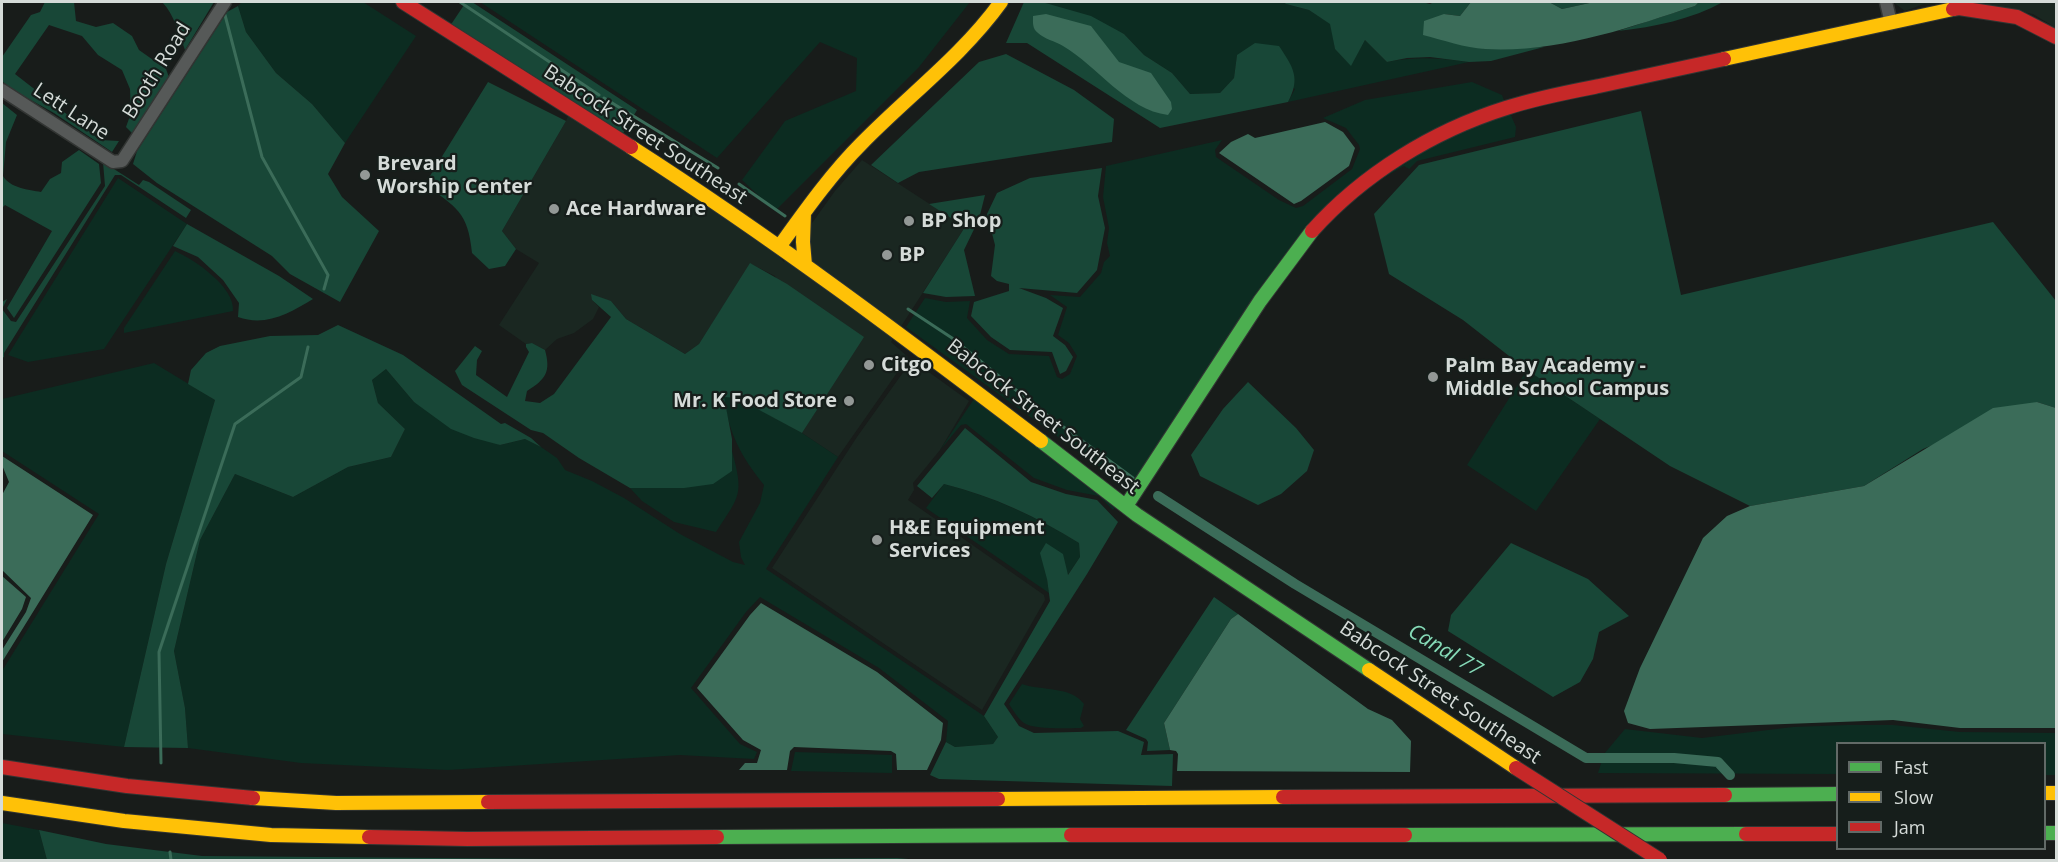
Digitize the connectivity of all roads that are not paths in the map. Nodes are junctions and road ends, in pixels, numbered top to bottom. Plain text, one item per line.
1 (225, 2) edge
2 (403, 2) edge
3 (1001, 2) edge
4 (1886, 2) edge
5 (1891, 23) junction
6 (2056, 37) edge
7 (2, 90) edge
8 (122, 161) joint
9 (804, 213) junction
10 (779, 248) junction
11 (805, 266) junction
12 (1126, 506) junction
13 (2, 767) edge
14 (1836, 794) edge
15 (2, 803) edge
16 (1836, 834) edge
17 (1660, 861) edge

1 - 8 street, Booth Road
2 - 10 main road, Babcock Street Southeast
3 - 9 main road
4 - 5 street
5 - 6 main road
5 - 12 main road
7 - 8 street, Lett Lane
9 - 10 main road
9 - 11 main road
10 - 11 main road, Babcock Street Southeast
11 - 12 main road, Babcock Street Southeast
12 - 17 main road, Babcock Street Southeast, bridge
13 - 14 main road
15 - 16 main road

